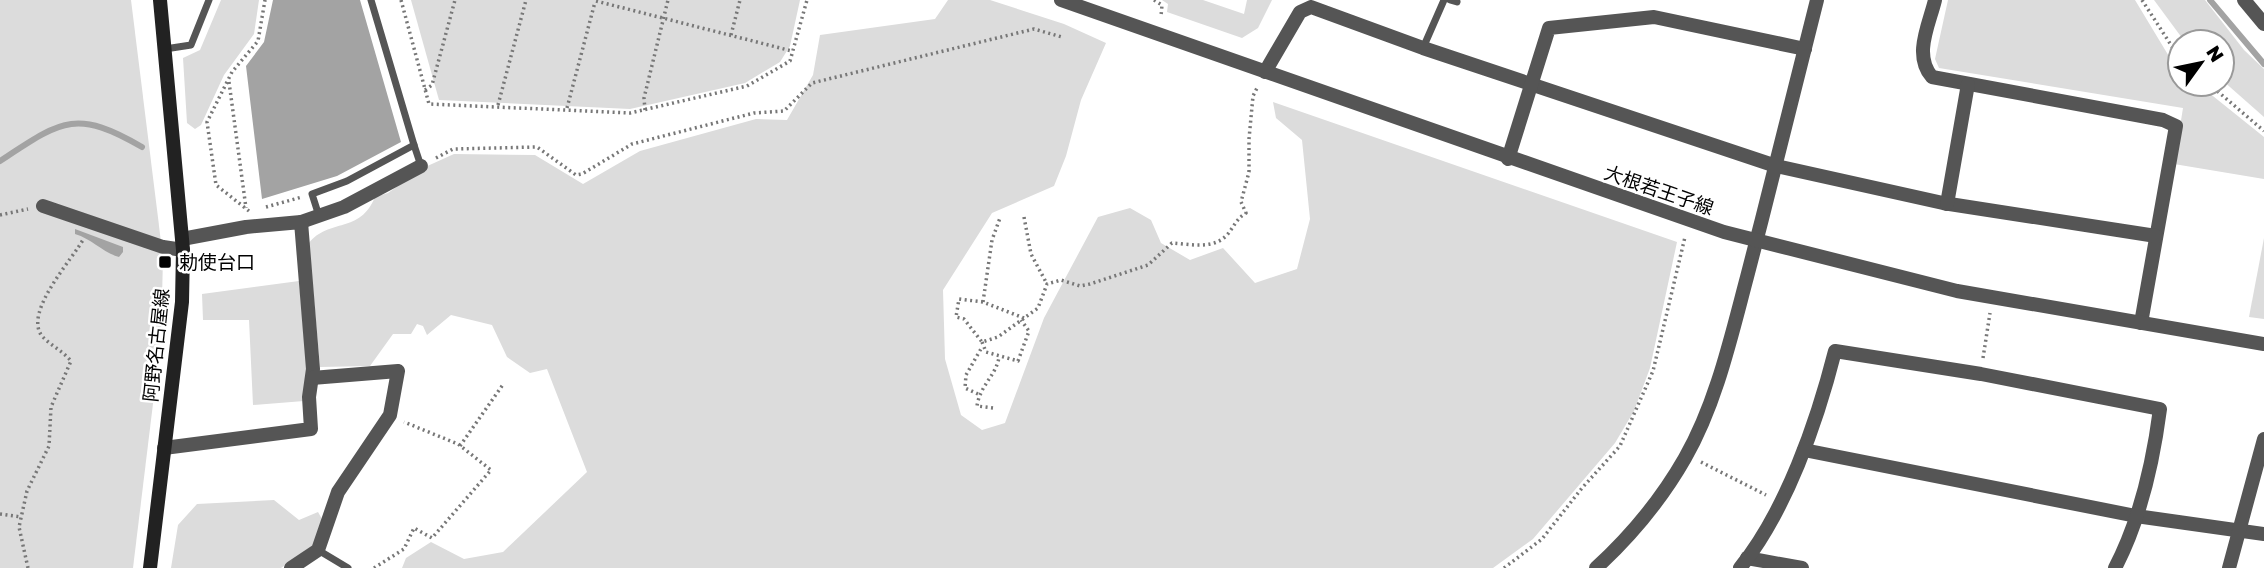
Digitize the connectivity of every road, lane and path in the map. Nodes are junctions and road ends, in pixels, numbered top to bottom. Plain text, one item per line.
1 (160, 0) edge
2 (209, 0) edge
3 (265, 0) edge
4 (371, 0) edge
5 (401, 0) edge
6 (455, 0) edge
7 (526, 0) edge
8 (668, 0) edge
9 (740, 0) edge
10 (807, 0) edge
11 (1061, 0) edge
12 (1154, 0) edge
13 (1444, 0) edge
14 (1817, 0) edge
15 (1935, 0) edge
16 (2142, 0) edge
17 (2245, 0) edge
18 (596, 1) edge
19 (1161, 16) dead end
20 (663, 18) junction
21 (2264, 24) edge
22 (731, 35) junction
23 (1062, 37) dead end
24 (2166, 37) edge
25 (165, 48) junction
26 (1423, 48) junction
27 (1805, 49) junction
28 (792, 51) junction
29 (1265, 72) junction
30 (229, 79) junction
31 (1532, 83) junction
32 (1968, 84) junction
33 (1257, 88) dead end
34 (425, 90) junction
35 (2225, 98) edge
36 (498, 105) junction
37 (567, 108) junction
38 (645, 110) junction
39 (2264, 131) edge
40 (414, 145) junction
41 (1508, 159) junction
42 (421, 166) junction
43 (1776, 166) junction
44 (312, 194) junction
45 (1947, 204) junction
46 (43, 206) joint
47 (246, 208) junction
48 (263, 208) dead end
49 (251, 212) dead end
50 (0, 215) edge
51 (319, 216) junction
52 (1024, 217) dead end
53 (1000, 218) dead end
54 (1690, 221) junction
55 (301, 222) junction
56 (2156, 236) junction
57 (1756, 241) junction
58 (81, 243) dead end
59 (182, 244) junction
60 (1047, 284) junction
61 (983, 302) junction
62 (1990, 313) dead end
63 (1022, 319) junction
64 (2140, 323) junction
65 (982, 344) junction
66 (2264, 344) edge
67 (1000, 356) junction
68 (1981, 374) junction
69 (312, 378) junction
70 (504, 383) dead end
71 (979, 394) junction
72 (993, 408) dead end
73 (390, 415) junction
74 (2264, 439) edge
75 (460, 446) junction
76 (164, 448) junction
77 (1804, 450) junction
78 (1687, 454) junction
79 (1779, 502) junction
80 (0, 514) edge
81 (2136, 516) junction
82 (21, 517) junction
83 (2241, 529) junction
84 (2264, 534) edge
85 (318, 550) junction
86 (1743, 563) edge
87 (28, 568) edge
88 (150, 568) edge
89 (291, 568) edge
90 (348, 568) edge
91 (374, 568) edge
92 (1504, 568) edge
93 (1596, 568) edge
94 (1802, 568) edge
95 (2115, 568) edge
96 (2229, 568) edge

1 - 25 main road, 阿野名古屋線
2 - 25 lane
3 - 30 path
4 - 40 lane
5 - 34 path
6 - 34 path
7 - 36 path
8 - 20 path
9 - 22 path
10 - 28 path
11 - 29 street, 大根若王子線
12 - 19 path
13 - 26 lane
14 - 27 street
15 - 32 street
16 - 24 path
17 - 21 street
18 - 20 path
18 - 37 path
20 - 22 path
20 - 38 path
22 - 28 path
23 - 42 path
25 - 59 main road, 阿野名古屋線
26 - 29 street
26 - 31 street
27 - 31 street
27 - 43 street
28 - 38 path
29 - 41 street, 大根若王子線
30 - 47 path
30 - 47 path
31 - 41 street
31 - 43 street
32 - 45 street
32 - 56 street
33 - 60 path
34 - 36 path
35 - 39 path
36 - 37 path
37 - 38 path
40 - 42 lane
40 - 44 lane
41 - 54 street, 大根若王子線
42 - 51 street
43 - 45 street
43 - 57 street
44 - 48 path
44 - 51 lane
45 - 56 street
46 - 50 path
46 - 59 street
47 - 49 path
51 - 55 street
52 - 60 path
53 - 61 path
54 - 57 street, 大根若王子線
54 - 92 path
55 - 59 street
55 - 69 street
56 - 64 street
57 - 64 street, 大根若王子線
57 - 78 street
58 - 82 path
59 - 76 main road, 阿野名古屋線
60 - 63 path
61 - 63 path
61 - 65 path
62 - 68 path
63 - 65 path
63 - 67 path
64 - 66 street, 大根若王子線
65 - 67 path
65 - 71 path
67 - 71 path
68 - 77 street
68 - 81 street
69 - 73 street
69 - 76 street
70 - 75 path
71 - 72 path
73 - 75 path
73 - 85 street
74 - 83 street
75 - 91 path
76 - 88 main road, 阿野名古屋線
77 - 79 street
77 - 81 street
78 - 79 path
78 - 93 street
79 - 86 street
80 - 82 path
81 - 83 street
81 - 95 street
82 - 87 path
83 - 84 street
83 - 96 street
85 - 89 street
85 - 90 lane
86 - 94 street

